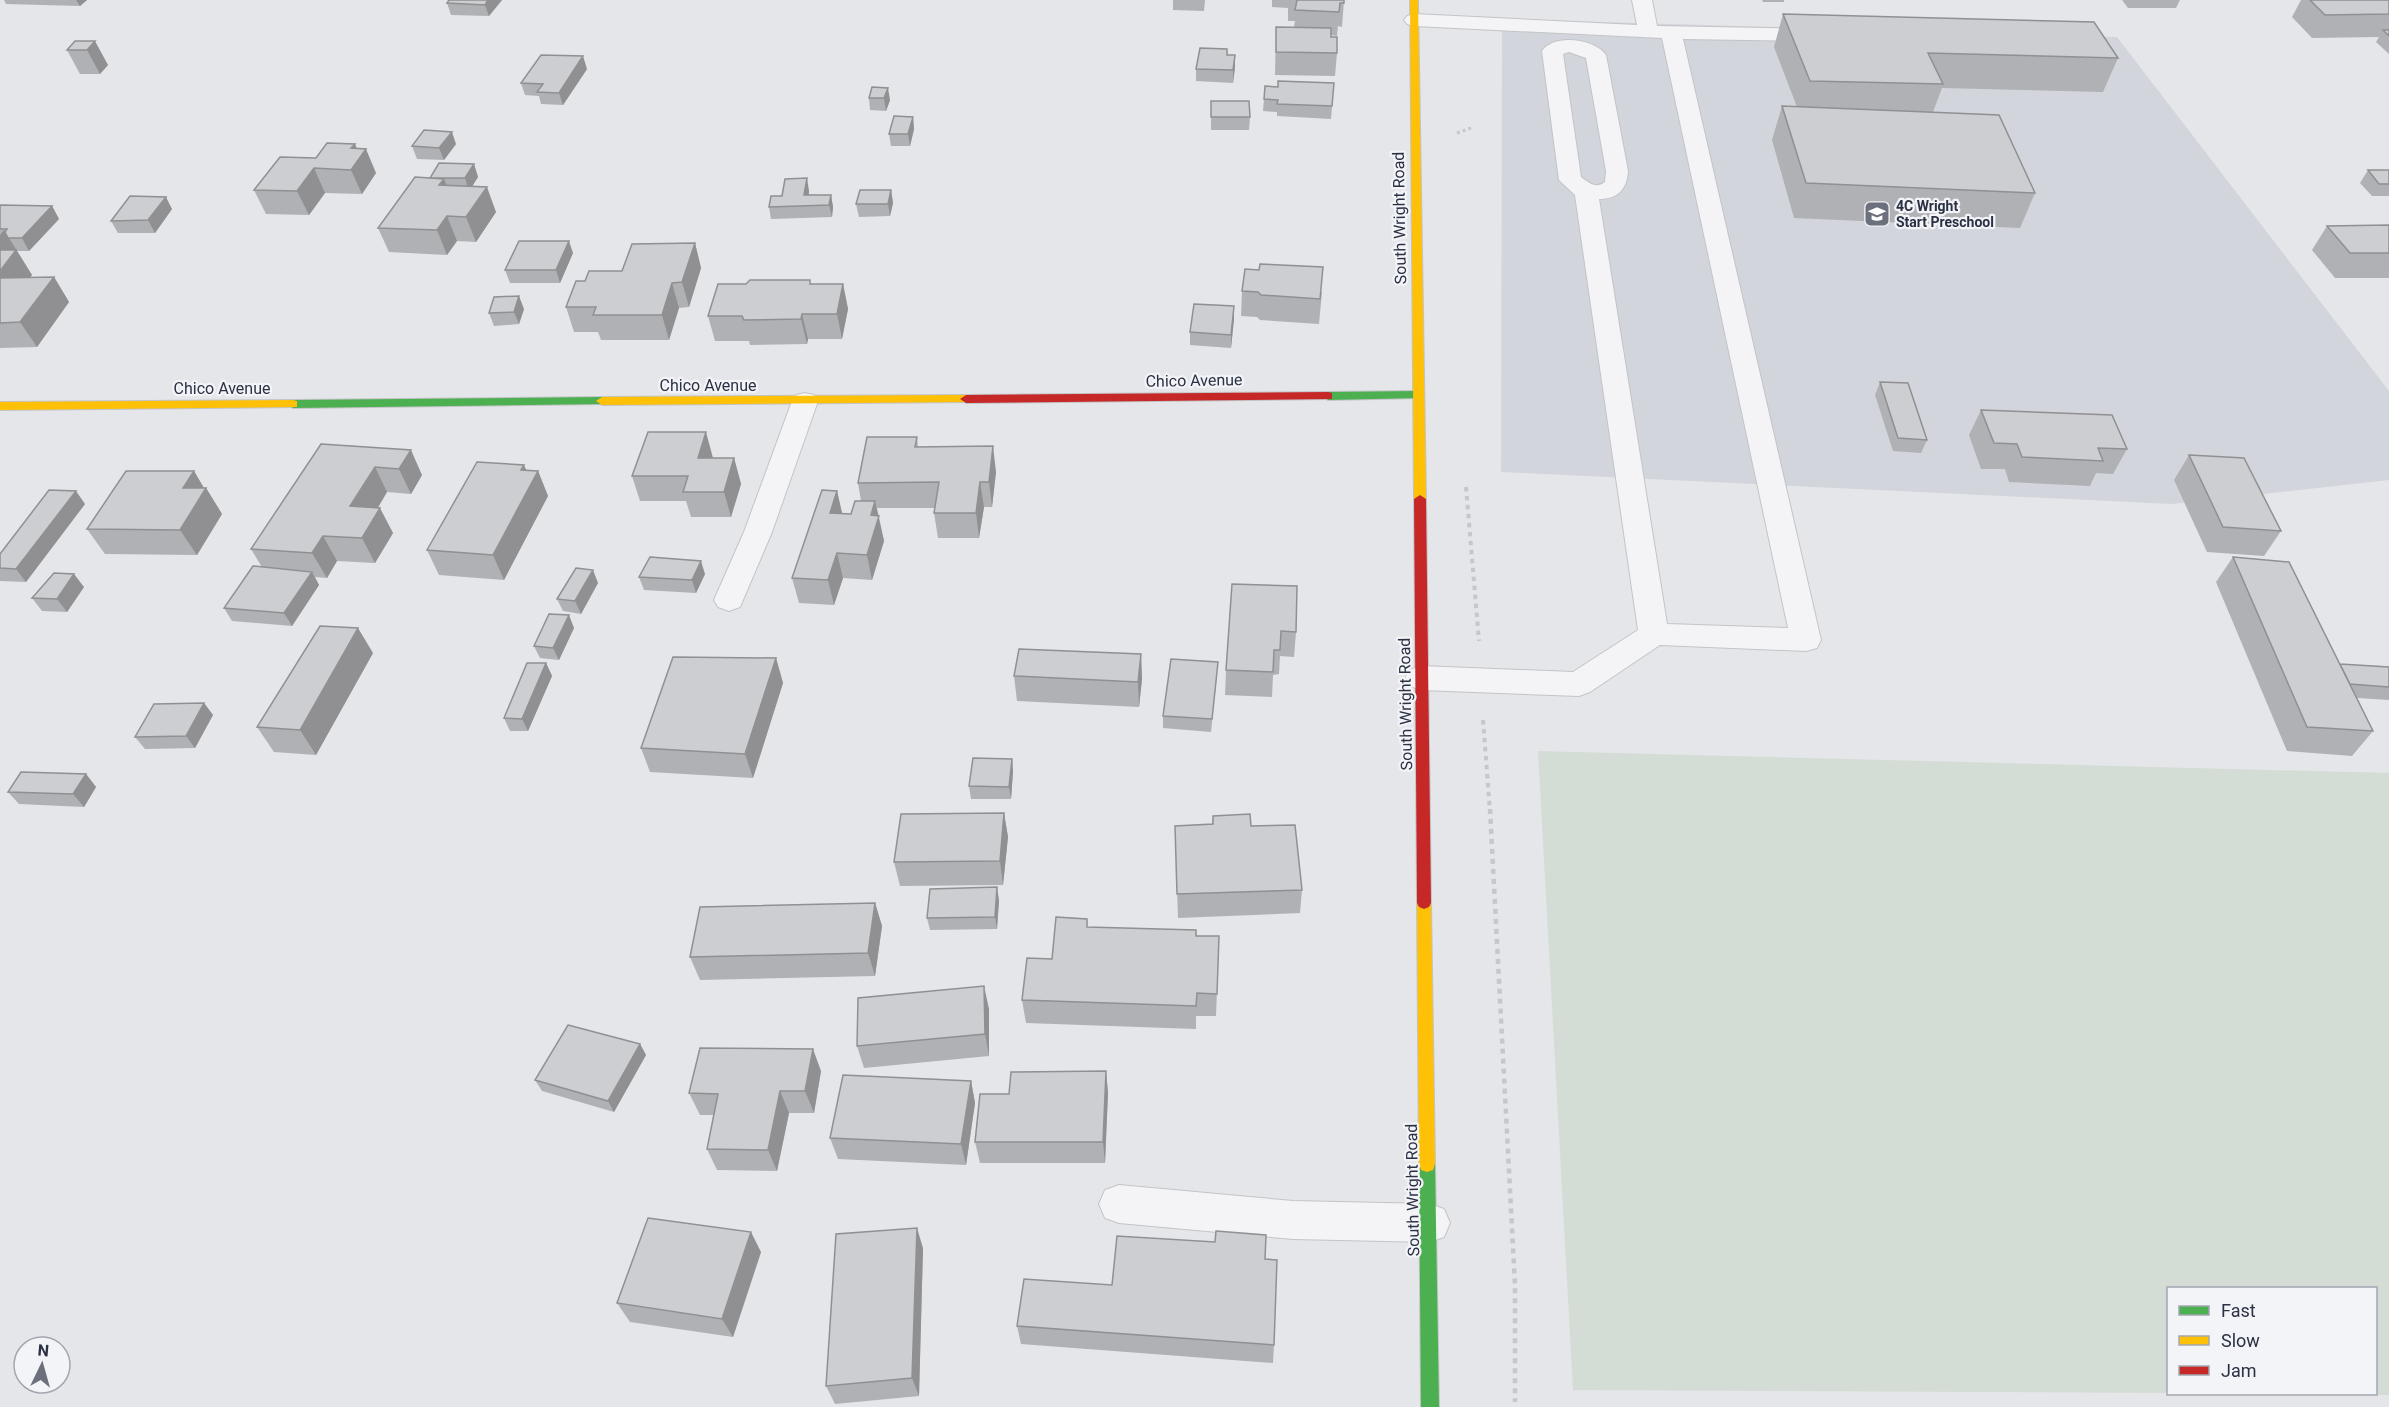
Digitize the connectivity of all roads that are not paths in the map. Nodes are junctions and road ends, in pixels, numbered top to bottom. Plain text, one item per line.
1 (1642, 0) edge
2 (1414, 10) edge
3 (1561, 27) junction
4 (1660, 32) junction
5 (1842, 36) edge
6 (1586, 192) junction
7 (1417, 395) junction
8 (806, 401) junction
9 (0, 406) edge
10 (729, 600) dead end
11 (1654, 634) junction
12 (1421, 678) junction
13 (1119, 1204) dead end
14 (1430, 1223) junction
15 (1431, 1407) edge

1 - 4 lane
2 - 3 lane
2 - 7 main road, South Wright Road
3 - 4 lane
3 - 6 lane
3 - 6 lane
4 - 5 lane
4 - 11 lane
6 - 11 lane
7 - 8 main road, Chico Avenue
7 - 12 main road, South Wright Road
8 - 9 main road, Chico Avenue
8 - 10 lane
11 - 12 lane
12 - 14 main road, South Wright Road
13 - 14 lane
14 - 15 main road, South Wright Road

